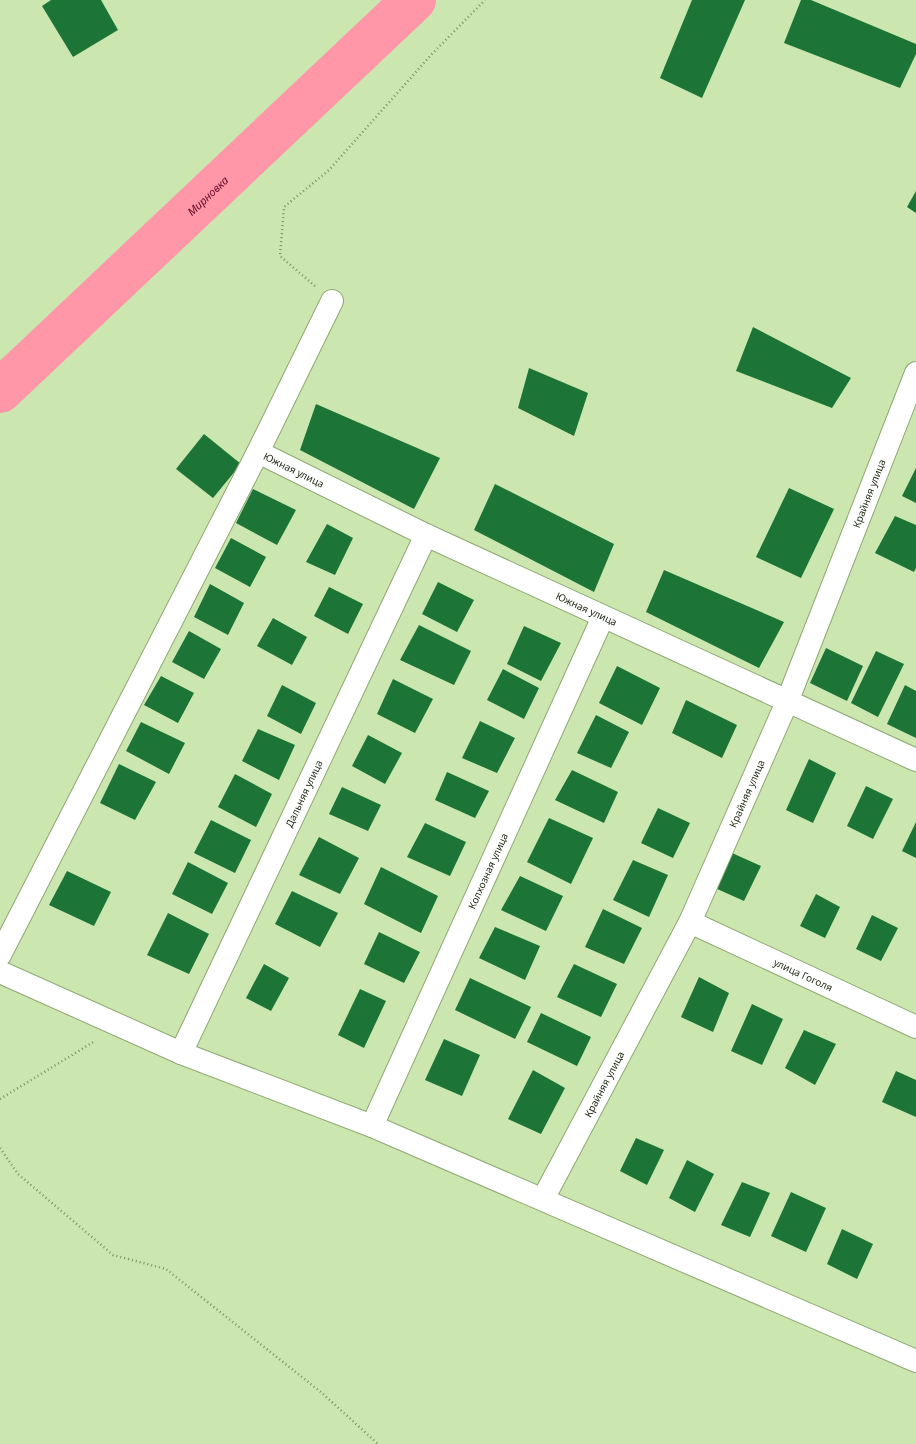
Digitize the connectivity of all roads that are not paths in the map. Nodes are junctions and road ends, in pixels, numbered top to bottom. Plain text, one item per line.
1 (332, 301) road end
2 (915, 380) edge
3 (258, 452) junction
4 (426, 535) junction
5 (603, 617) junction
6 (787, 702) junction
7 (916, 760) edge
8 (690, 922) junction
9 (0, 954) edge
10 (0, 972) edge
11 (916, 1027) edge
12 (181, 1053) junction
13 (372, 1126) junction
14 (543, 1199) junction
15 (916, 1362) edge

1 - 3 street
2 - 6 street, Крайняя улица
3 - 4 street, Южная улица
3 - 9 street
4 - 5 street, Южная улица
4 - 12 street, Дальняя улица
5 - 6 street, Южная улица
5 - 13 street, Колхозная улица
6 - 7 street, Южная улица
6 - 8 street, Крайняя улица
8 - 11 street, улица Гоголя
8 - 14 street, Крайняя улица
10 - 12 street
12 - 13 street
13 - 14 street
14 - 15 street

